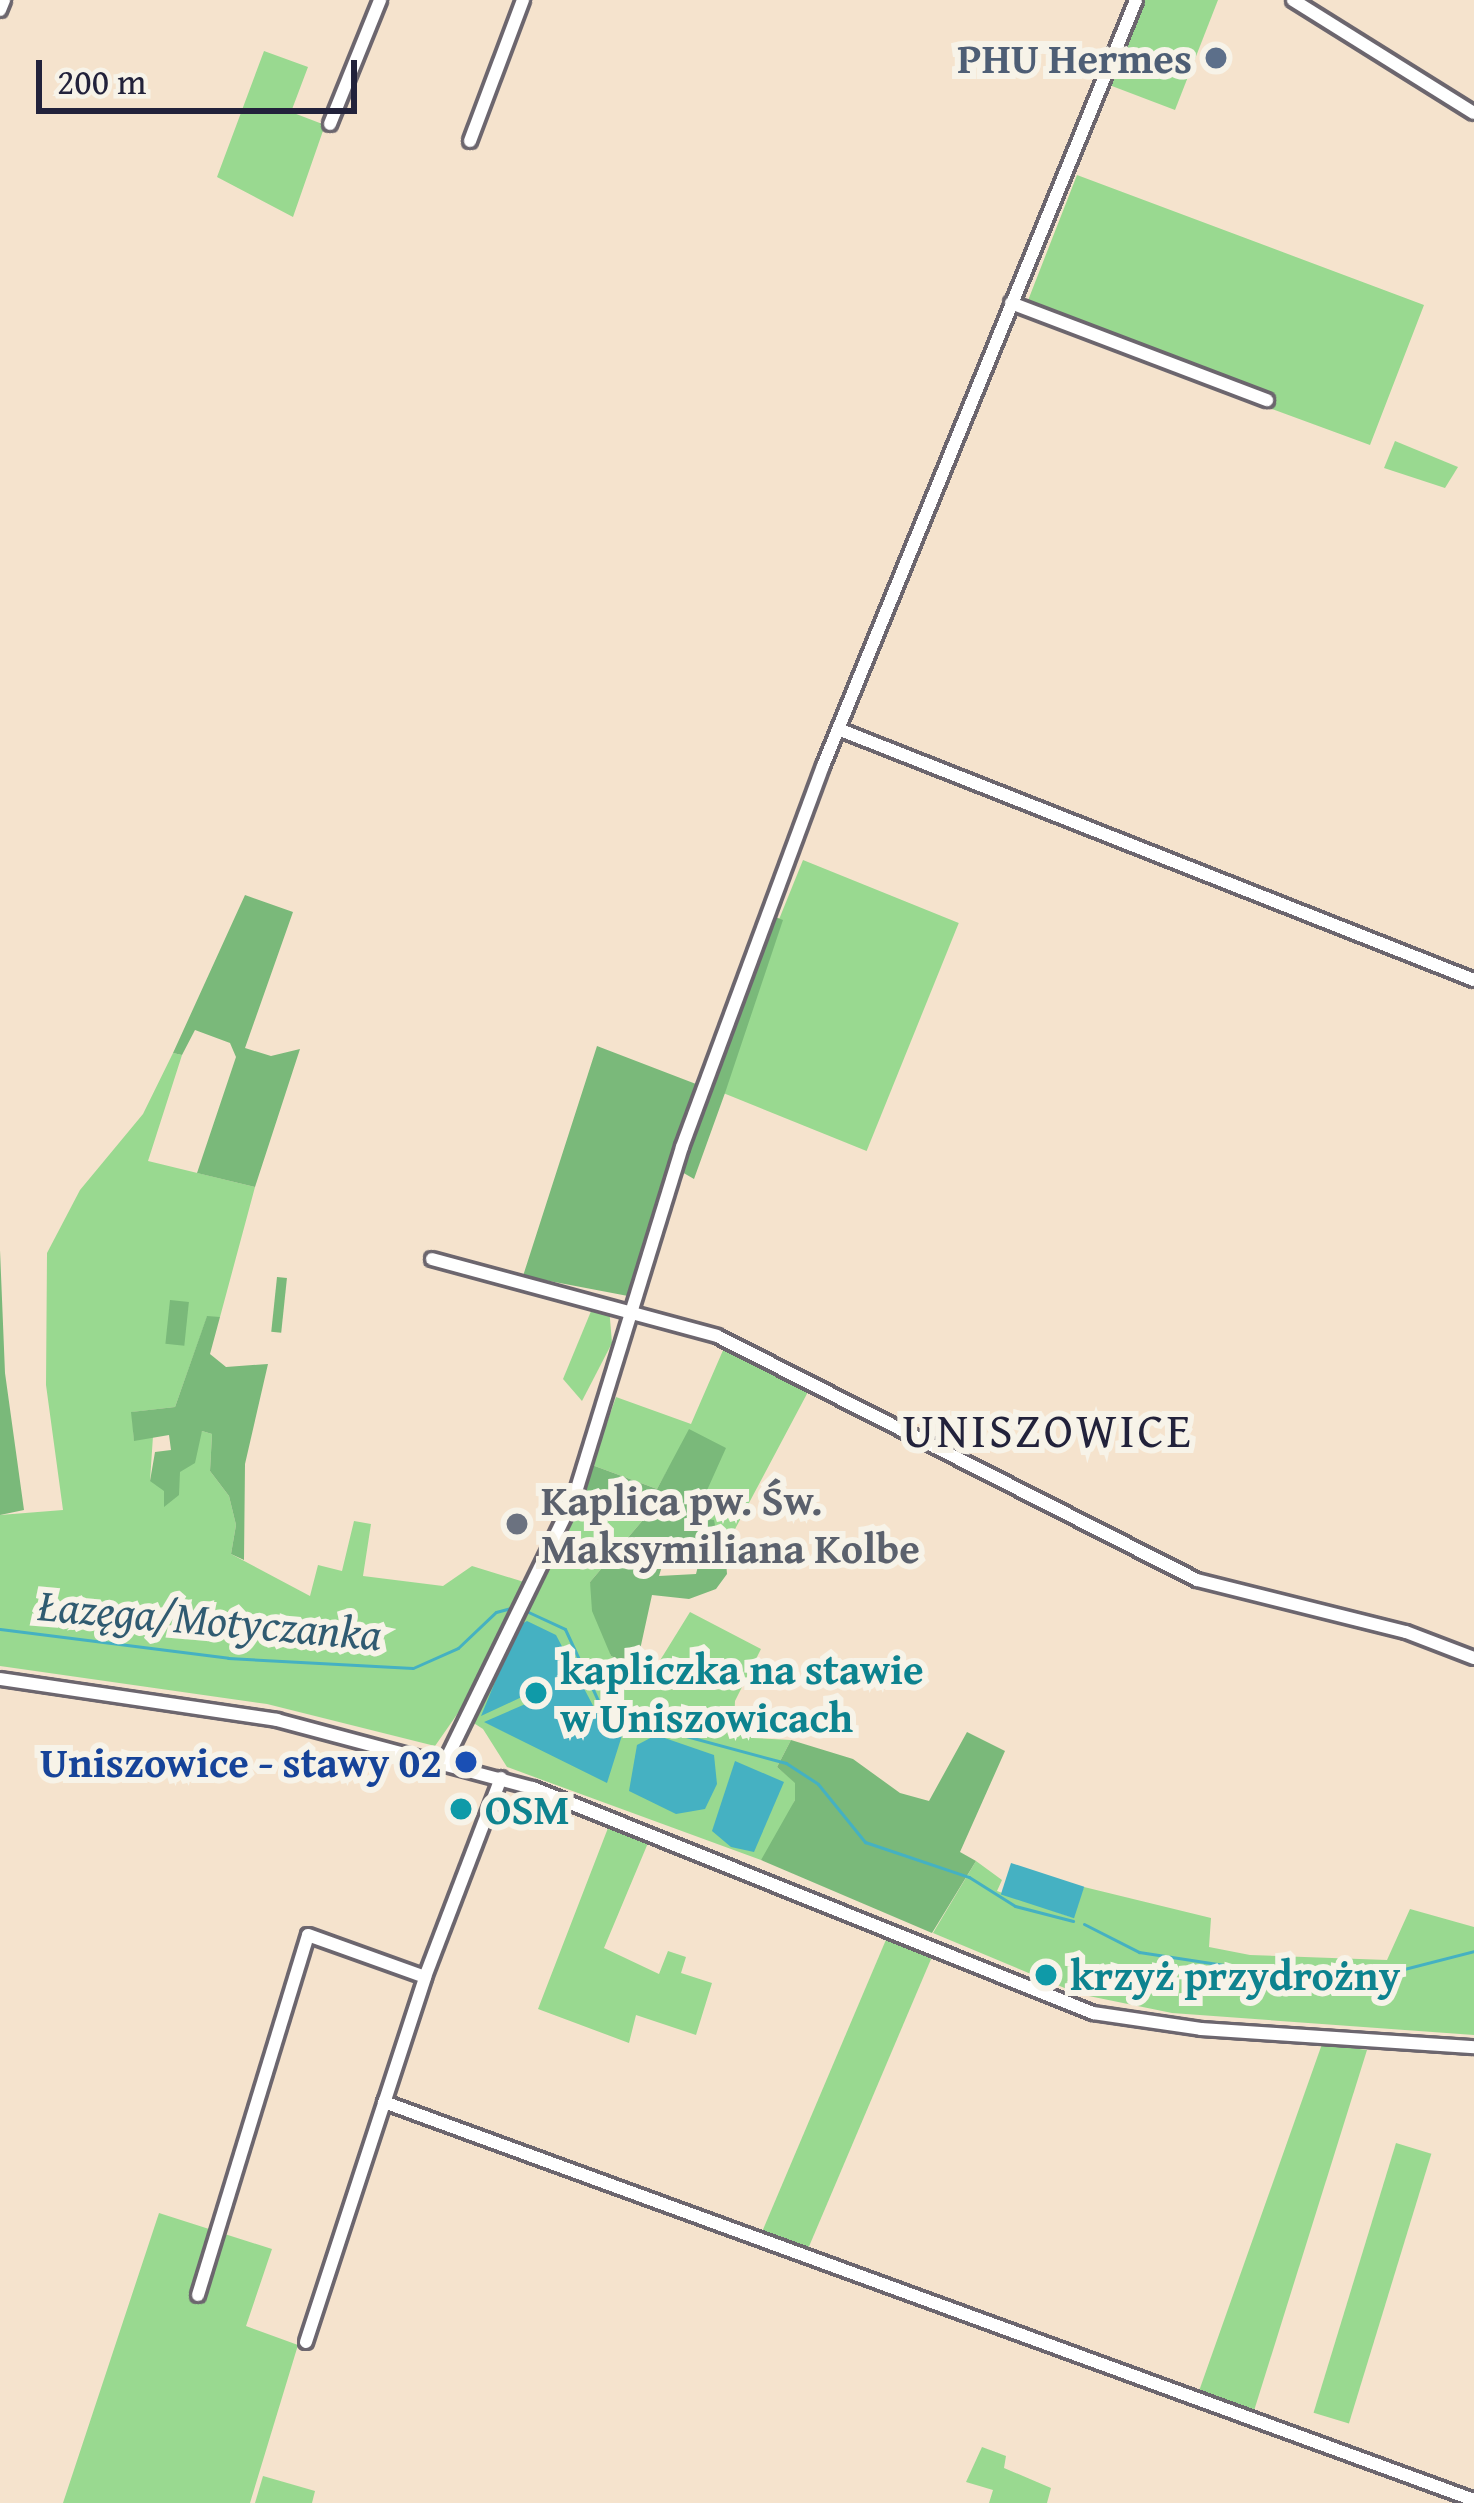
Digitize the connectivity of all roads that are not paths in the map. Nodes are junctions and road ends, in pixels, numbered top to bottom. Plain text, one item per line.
1 (4, 0) edge
2 (380, 0) edge
3 (523, 0) edge
4 (1136, 0) edge
5 (1293, 0) edge
6 (0, 10) edge
7 (1474, 112) edge
8 (330, 124) dead end
9 (470, 141) dead end
10 (1011, 303) junction
11 (1268, 400) dead end
12 (838, 729) junction
13 (1474, 980) edge
14 (432, 1259) dead end
15 (633, 1313) junction
16 (1474, 1658) edge
17 (0, 1679) edge
18 (445, 1762) junction
19 (501, 1778) junction
20 (425, 1977) junction
21 (1474, 2047) edge
22 (384, 2102) junction
23 (198, 2295) dead end
24 (306, 2342) dead end
25 (1474, 2500) edge

1 - 6 street
2 - 8 street
3 - 9 street
4 - 10 street
5 - 7 street
10 - 11 street
10 - 12 street
12 - 13 street
12 - 15 street
14 - 15 street
15 - 16 street
15 - 18 street
17 - 18 street
18 - 19 street
19 - 20 street
19 - 21 street
20 - 22 street
20 - 23 street
22 - 24 street
22 - 25 street

